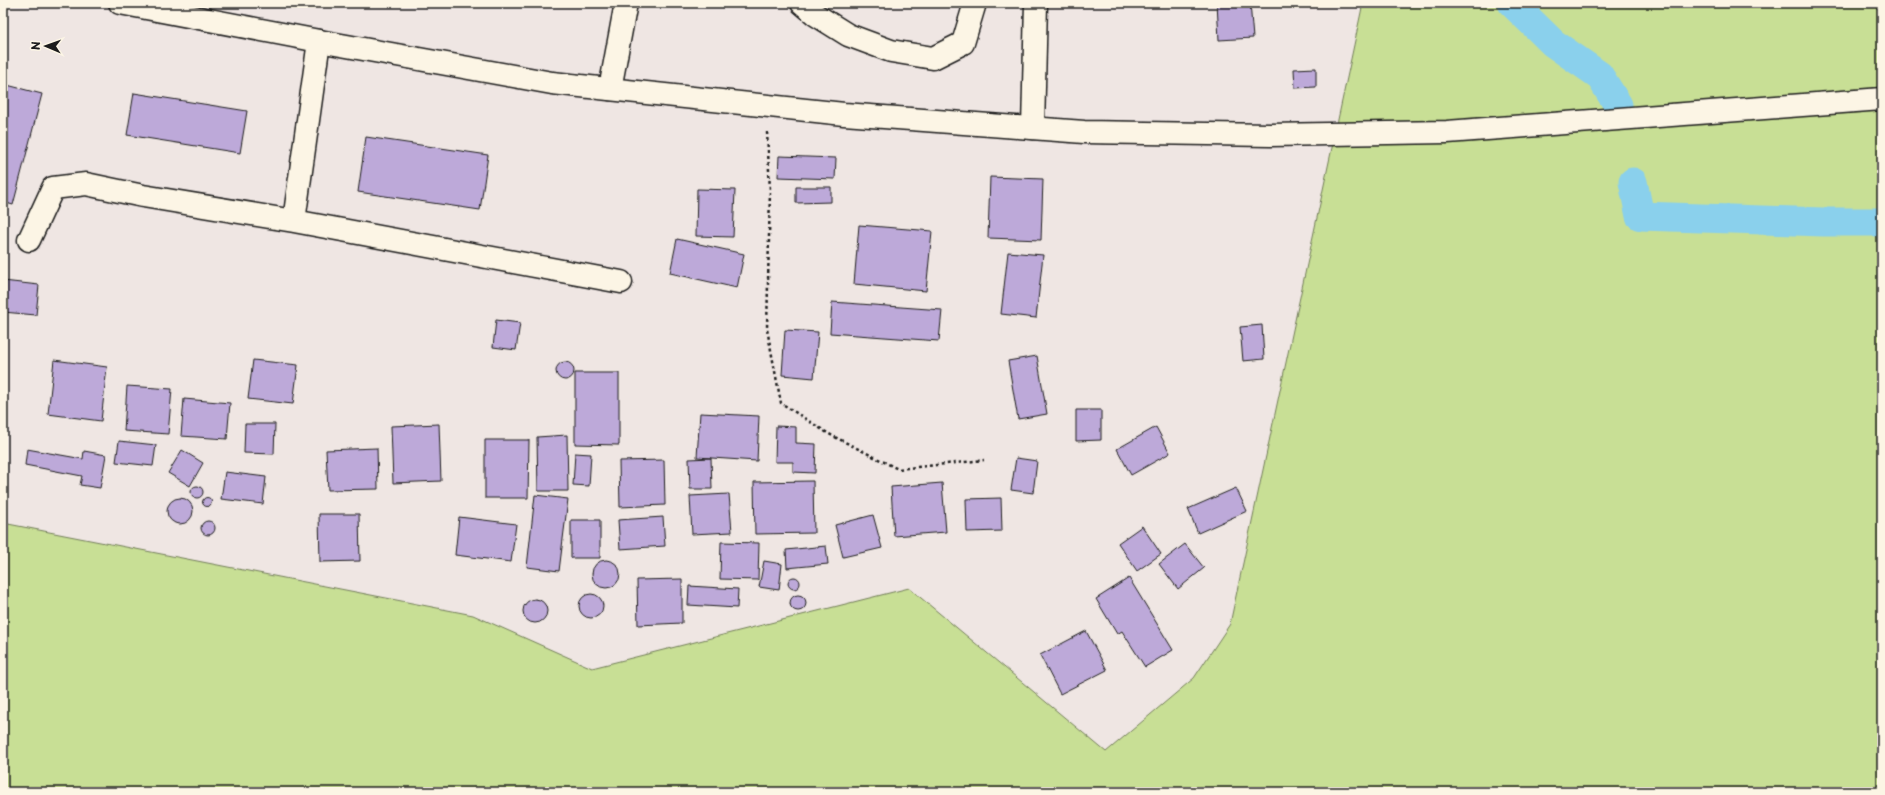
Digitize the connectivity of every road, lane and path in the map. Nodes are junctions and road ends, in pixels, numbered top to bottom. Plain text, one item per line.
1 (626, 3) edge
2 (802, 3) edge
3 (975, 3) edge
4 (1036, 3) edge
5 (124, 4) edge
6 (319, 41) junction
7 (610, 89) junction
8 (1882, 99) edge
9 (766, 106) junction
10 (1033, 128) junction
11 (294, 221) junction
12 (29, 240) dead end
13 (621, 282) dead end
14 (984, 460) dead end

1 - 7 street
2 - 3 street
4 - 10 street
5 - 6 street
6 - 7 street
6 - 11 street
7 - 9 street
8 - 10 street
9 - 10 street
9 - 14 path
11 - 12 street
11 - 13 street

